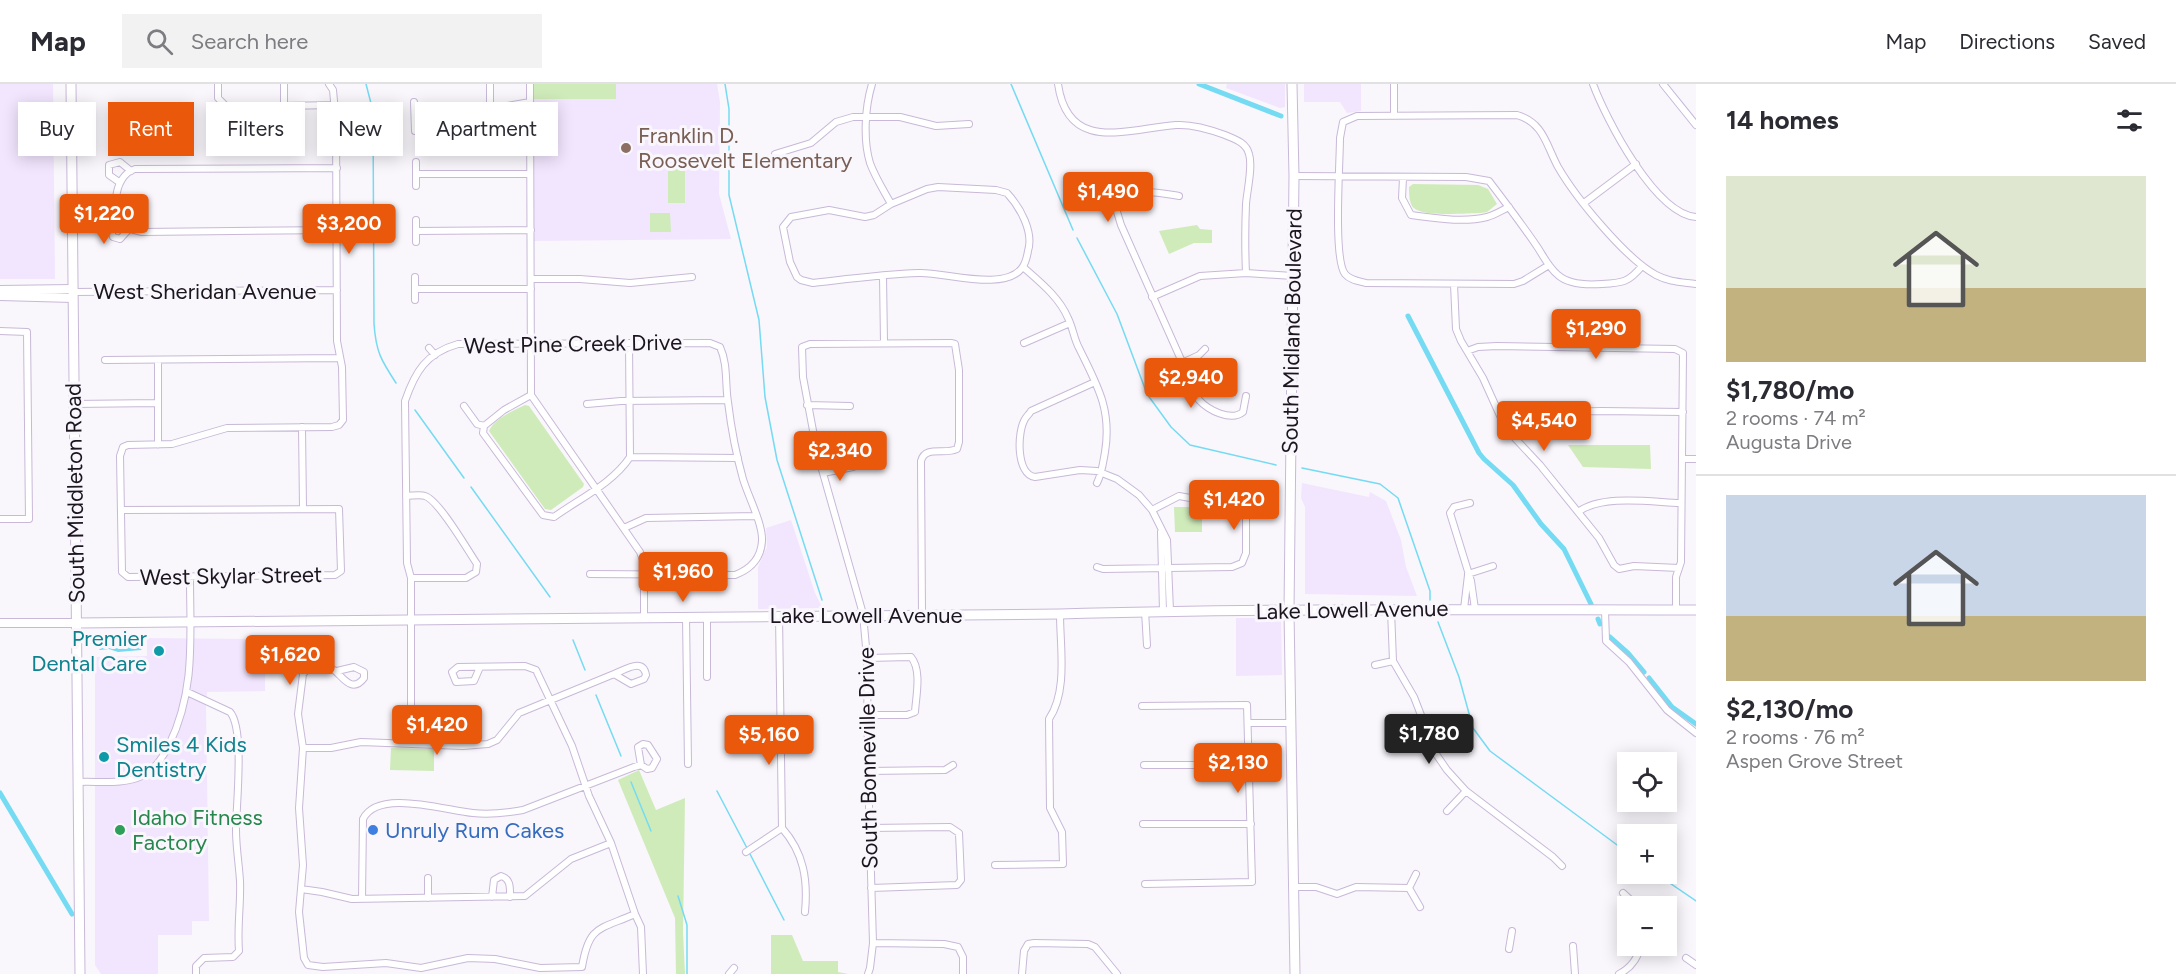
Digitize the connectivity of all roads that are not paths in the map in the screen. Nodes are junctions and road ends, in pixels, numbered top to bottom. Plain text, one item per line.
1 (71, 84) edge
2 (218, 84) edge
3 (284, 84) edge
4 (329, 84) edge
5 (490, 84) edge
6 (530, 84) edge
7 (872, 84) edge
8 (1058, 84) edge
9 (1292, 84) edge
10 (1394, 84) edge
11 (1593, 84) edge
12 (1663, 84) edge
13 (219, 102) edge
14 (284, 102) edge
15 (334, 102) edge
16 (414, 102) dead end
17 (490, 102) edge
18 (530, 102) edge
19 (1394, 115) junction
20 (415, 116) edge
21 (867, 116) junction
22 (969, 124) dead end
23 (1696, 125) edge
24 (775, 154) dead end
25 (337, 156) edge
26 (530, 156) edge
27 (416, 162) dead end
28 (1636, 164) junction
29 (337, 168) junction
30 (131, 171) junction
31 (416, 174) junction
32 (530, 174) junction
33 (1294, 176) junction
34 (1340, 177) junction
35 (1403, 178) junction
36 (119, 183) junction
37 (416, 186) dead end
38 (1179, 196) dead end
39 (1584, 203) junction
40 (891, 204) junction
41 (1509, 207) junction
42 (119, 217) junction
43 (1696, 217) edge
44 (416, 220) dead end
45 (129, 229) junction
46 (337, 230) junction
47 (531, 230) junction
48 (416, 231) junction
49 (416, 242) dead end
50 (1549, 265) junction
51 (1642, 266) junction
52 (1023, 267) junction
53 (1246, 273) junction
54 (883, 276) junction
55 (1293, 276) junction
56 (415, 277) dead end
57 (692, 277) dead end
58 (531, 279) junction
59 (1454, 284) junction
60 (1696, 284) edge
61 (415, 288) junction
62 (531, 289) junction
63 (0, 290) edge
64 (337, 290) junction
65 (73, 293) junction
66 (0, 296) edge
67 (1152, 297) junction
68 (415, 300) dead end
69 (1070, 323) junction
70 (0, 332) edge
71 (628, 343) junction
72 (884, 343) junction
73 (1024, 343) dead end
74 (531, 344) junction
75 (429, 348) dead end
76 (1205, 349) dead end
77 (1467, 351) junction
78 (435, 355) junction
79 (340, 358) junction
80 (105, 360) dead end
81 (158, 360) junction
82 (1182, 363) junction
83 (1095, 382) junction
84 (531, 395) junction
85 (1246, 396) dead end
86 (629, 400) junction
87 (727, 400) junction
88 (158, 403) junction
89 (74, 404) junction
90 (587, 404) dead end
91 (807, 405) junction
92 (464, 406) dead end
93 (850, 406) dead end
94 (1683, 412) junction
95 (1502, 420) junction
96 (484, 426) junction
97 (302, 427) junction
98 (158, 445) junction
99 (630, 457) junction
100 (738, 458) junction
101 (1683, 459) junction
102 (1696, 459) edge
103 (853, 467) dead end
104 (1102, 472) junction
105 (823, 473) junction
106 (1097, 483) dead end
107 (596, 488) junction
108 (406, 496) junction
109 (1470, 503) dead end
110 (1680, 503) junction
111 (303, 508) junction
112 (121, 510) junction
113 (1152, 510) junction
114 (1578, 512) junction
115 (756, 516) junction
116 (0, 519) edge
117 (624, 528) junction
118 (1493, 566) dead end
119 (1097, 567) dead end
120 (1166, 568) junction
121 (1679, 568) junction
122 (590, 574) dead end
123 (1468, 574) junction
124 (644, 575) junction
125 (190, 577) junction
126 (411, 578) junction
127 (1470, 609) junction
128 (1391, 610) junction
129 (1605, 610) junction
130 (1676, 610) junction
131 (1696, 610) edge
132 (1145, 611) junction
133 (1166, 611) junction
134 (1289, 611) junction
135 (863, 614) junction
136 (1060, 614) junction
137 (779, 615) junction
138 (922, 615) junction
139 (644, 616) junction
140 (686, 616) junction
141 (707, 616) junction
142 (411, 620) junction
143 (190, 622) junction
144 (77, 623) junction
145 (0, 624) edge
146 (1147, 645) dead end
147 (867, 658) junction
148 (1393, 662) junction
149 (1375, 665) dead end
150 (480, 667) dead end
151 (337, 671) dead end
152 (614, 674) junction
153 (707, 677) dead end
154 (188, 692) junction
155 (551, 700) junction
156 (1142, 706) dead end
157 (867, 715) junction
158 (1248, 723) junction
159 (1291, 723) junction
160 (1696, 733) edge
161 (411, 743) junction
162 (303, 748) junction
163 (688, 764) dead end
164 (641, 765) dead end
165 (953, 765) dead end
166 (1144, 765) dead end
167 (1250, 765) junction
168 (867, 771) junction
169 (78, 782) junction
170 (586, 786) junction
171 (1466, 791) junction
172 (1447, 811) dead end
173 (1143, 824) dead end
174 (1251, 824) junction
175 (782, 828) junction
176 (869, 828) junction
177 (611, 843) junction
178 (746, 852) dead end
179 (995, 865) dead end
180 (1562, 866) dead end
181 (1416, 874) dead end
182 (428, 878) dead end
183 (1145, 884) dead end
184 (1294, 887) junction
185 (871, 888) junction
186 (1409, 888) junction
187 (301, 889) junction
188 (1623, 893) dead end
189 (1626, 896) edge
190 (492, 897) junction
191 (510, 897) junction
192 (429, 898) junction
193 (362, 899) junction
194 (1420, 907) dead end
195 (805, 912) dead end
196 (635, 914) junction
197 (1512, 931) dead end
198 (873, 943) junction
199 (1573, 946) dead end
200 (1509, 949) dead end
201 (236, 954) junction
202 (193, 956) dead end
203 (1637, 956) edge
204 (1686, 958) dead end
205 (241, 959) dead end
206 (199, 962) junction
207 (1696, 965) edge
208 (734, 968) dead end
209 (420, 971) edge
210 (582, 971) edge
211 (1622, 973) edge
212 (80, 974) edge
213 (196, 974) edge
214 (643, 974) edge
215 (729, 974) edge
216 (868, 974) edge
217 (963, 974) edge
218 (1022, 974) edge
219 (1117, 974) edge
220 (1295, 974) edge
221 (1575, 974) edge

1 - 65 main road, South Middleton Road
2 - 13 street
3 - 14 street
4 - 15 street
5 - 17 street
6 - 18 street
7 - 21 street
8 - 53 street
9 - 33 main road, South Midland Boulevard
10 - 19 street
11 - 28 street
12 - 23 street
16 - 20 street
19 - 34 street
19 - 39 street
21 - 22 street
21 - 24 street
21 - 40 street
25 - 29 street
26 - 32 street
27 - 31 street
28 - 39 street
28 - 43 street
29 - 30 street
29 - 46 street
30 - 36 street
30 - 36 street
31 - 32 street
31 - 37 street
32 - 47 street
33 - 34 street
33 - 55 main road, South Midland Boulevard
34 - 35 street
34 - 59 street
35 - 41 street
35 - 41 street
36 - 42 street
38 - 67 street
39 - 51 street
40 - 52 street
40 - 54 street
41 - 50 street
42 - 45 street
42 - 45 street
44 - 48 street
45 - 46 street
46 - 64 street
47 - 48 street
47 - 58 street
48 - 49 street
50 - 51 street
50 - 59 street
51 - 60 street
52 - 54 street
52 - 69 street
53 - 55 street
53 - 67 street
54 - 72 street
55 - 134 main road, South Midland Boulevard
56 - 61 street
57 - 58 street
58 - 62 street
59 - 77 street
61 - 62 street
61 - 68 street
62 - 74 street
63 - 65 street
64 - 65 street, West Sheridan Avenue
64 - 79 street
65 - 66 street
65 - 89 main road, South Middleton Road
67 - 82 street
69 - 73 street
69 - 83 street
70 - 116 street
71 - 74 street, West Pine Creek Drive
71 - 86 street
71 - 87 street, West Pine Creek Drive
72 - 91 street
72 - 138 street
74 - 78 street, West Pine Creek Drive
74 - 84 street
75 - 78 street
76 - 82 street
77 - 94 street
77 - 95 street
78 - 108 street, West Pine Creek Drive
79 - 81 street
79 - 97 street
80 - 81 street
81 - 88 street
82 - 85 street
83 - 104 street
83 - 104 street
84 - 96 street
84 - 107 street
86 - 87 street
86 - 90 street
86 - 99 street
87 - 100 street
88 - 89 street
88 - 98 street
89 - 144 main road, South Middleton Road
91 - 93 street
91 - 105 street, South Bonneville Drive
92 - 96 street
94 - 95 street
94 - 101 street
95 - 114 street
96 - 107 street
97 - 98 street
97 - 111 street
98 - 112 street
99 - 100 street
99 - 107 street
100 - 115 street
101 - 102 street
101 - 110 street
103 - 105 street
104 - 106 street
104 - 113 street
105 - 135 street, South Bonneville Drive
107 - 117 street
108 - 126 street, West Pine Creek Drive
108 - 126 street
109 - 123 street
110 - 114 street
110 - 121 street
111 - 112 street
111 - 125 street, West Skylar Street
112 - 125 street, West Skylar Street
113 - 120 street
113 - 120 street
114 - 121 street
115 - 117 street
115 - 124 street
117 - 124 street
118 - 123 street
119 - 120 street
120 - 133 street
121 - 130 street
122 - 124 street
123 - 127 street
124 - 139 street
125 - 143 street
126 - 142 street, West Pine Creek Drive
127 - 128 main road, Lake Lowell Avenue
127 - 129 main road, Lake Lowell Avenue
128 - 134 main road, Lake Lowell Avenue
128 - 148 street
129 - 130 main road, Lake Lowell Avenue
129 - 160 street
130 - 131 main road, Lake Lowell Avenue
132 - 133 main road, Lake Lowell Avenue
132 - 136 main road, Lake Lowell Avenue
132 - 146 street
133 - 134 main road, Lake Lowell Avenue
134 - 159 main road, South Midland Boulevard
135 - 137 main road, Lake Lowell Avenue
135 - 138 main road, Lake Lowell Avenue
135 - 147 street, South Bonneville Drive
136 - 138 main road, Lake Lowell Avenue
136 - 179 street
137 - 141 main road, Lake Lowell Avenue
137 - 175 street
139 - 140 main road, Lake Lowell Avenue
139 - 142 main road, Lake Lowell Avenue
140 - 141 main road, Lake Lowell Avenue
140 - 163 street
141 - 153 street
142 - 143 main road, Lake Lowell Avenue
142 - 161 street, West Pine Creek Drive
143 - 144 main road, Lake Lowell Avenue
143 - 154 street
144 - 145 street, Lake Lowell Avenue
144 - 169 main road, South Middleton Road
147 - 157 street, South Bonneville Drive
147 - 157 street
148 - 149 street
148 - 171 street
150 - 155 street
151 - 162 street
152 - 152 street
152 - 155 street
154 - 169 street
154 - 201 street
155 - 161 street
155 - 170 street
156 - 158 street
157 - 168 street, South Bonneville Drive
158 - 159 street
158 - 167 street
159 - 184 main road, South Midland Boulevard
161 - 162 street
162 - 187 street
164 - 170 street
165 - 168 street
166 - 167 street
167 - 174 street
168 - 176 street, South Bonneville Drive
169 - 212 main road, South Middleton Road
170 - 177 street
170 - 193 street
171 - 172 street
171 - 180 street
173 - 174 street
174 - 183 street
175 - 178 street
175 - 195 street
176 - 185 street, South Bonneville Drive
176 - 185 street
177 - 191 street
177 - 196 street
181 - 186 street
182 - 192 street
184 - 186 street
184 - 220 main road, South Midland Boulevard
185 - 198 street, South Bonneville Drive
186 - 194 street
187 - 193 street
187 - 209 street
188 - 189 street
190 - 191 street
190 - 191 street
190 - 192 street
192 - 193 street
196 - 210 street
196 - 214 street
197 - 200 street
198 - 216 street, South Bonneville Drive
198 - 217 street
199 - 221 street
201 - 205 street
201 - 206 street
202 - 206 street
203 - 211 street
204 - 207 street
206 - 213 street
208 - 215 street
209 - 210 street
218 - 219 street

